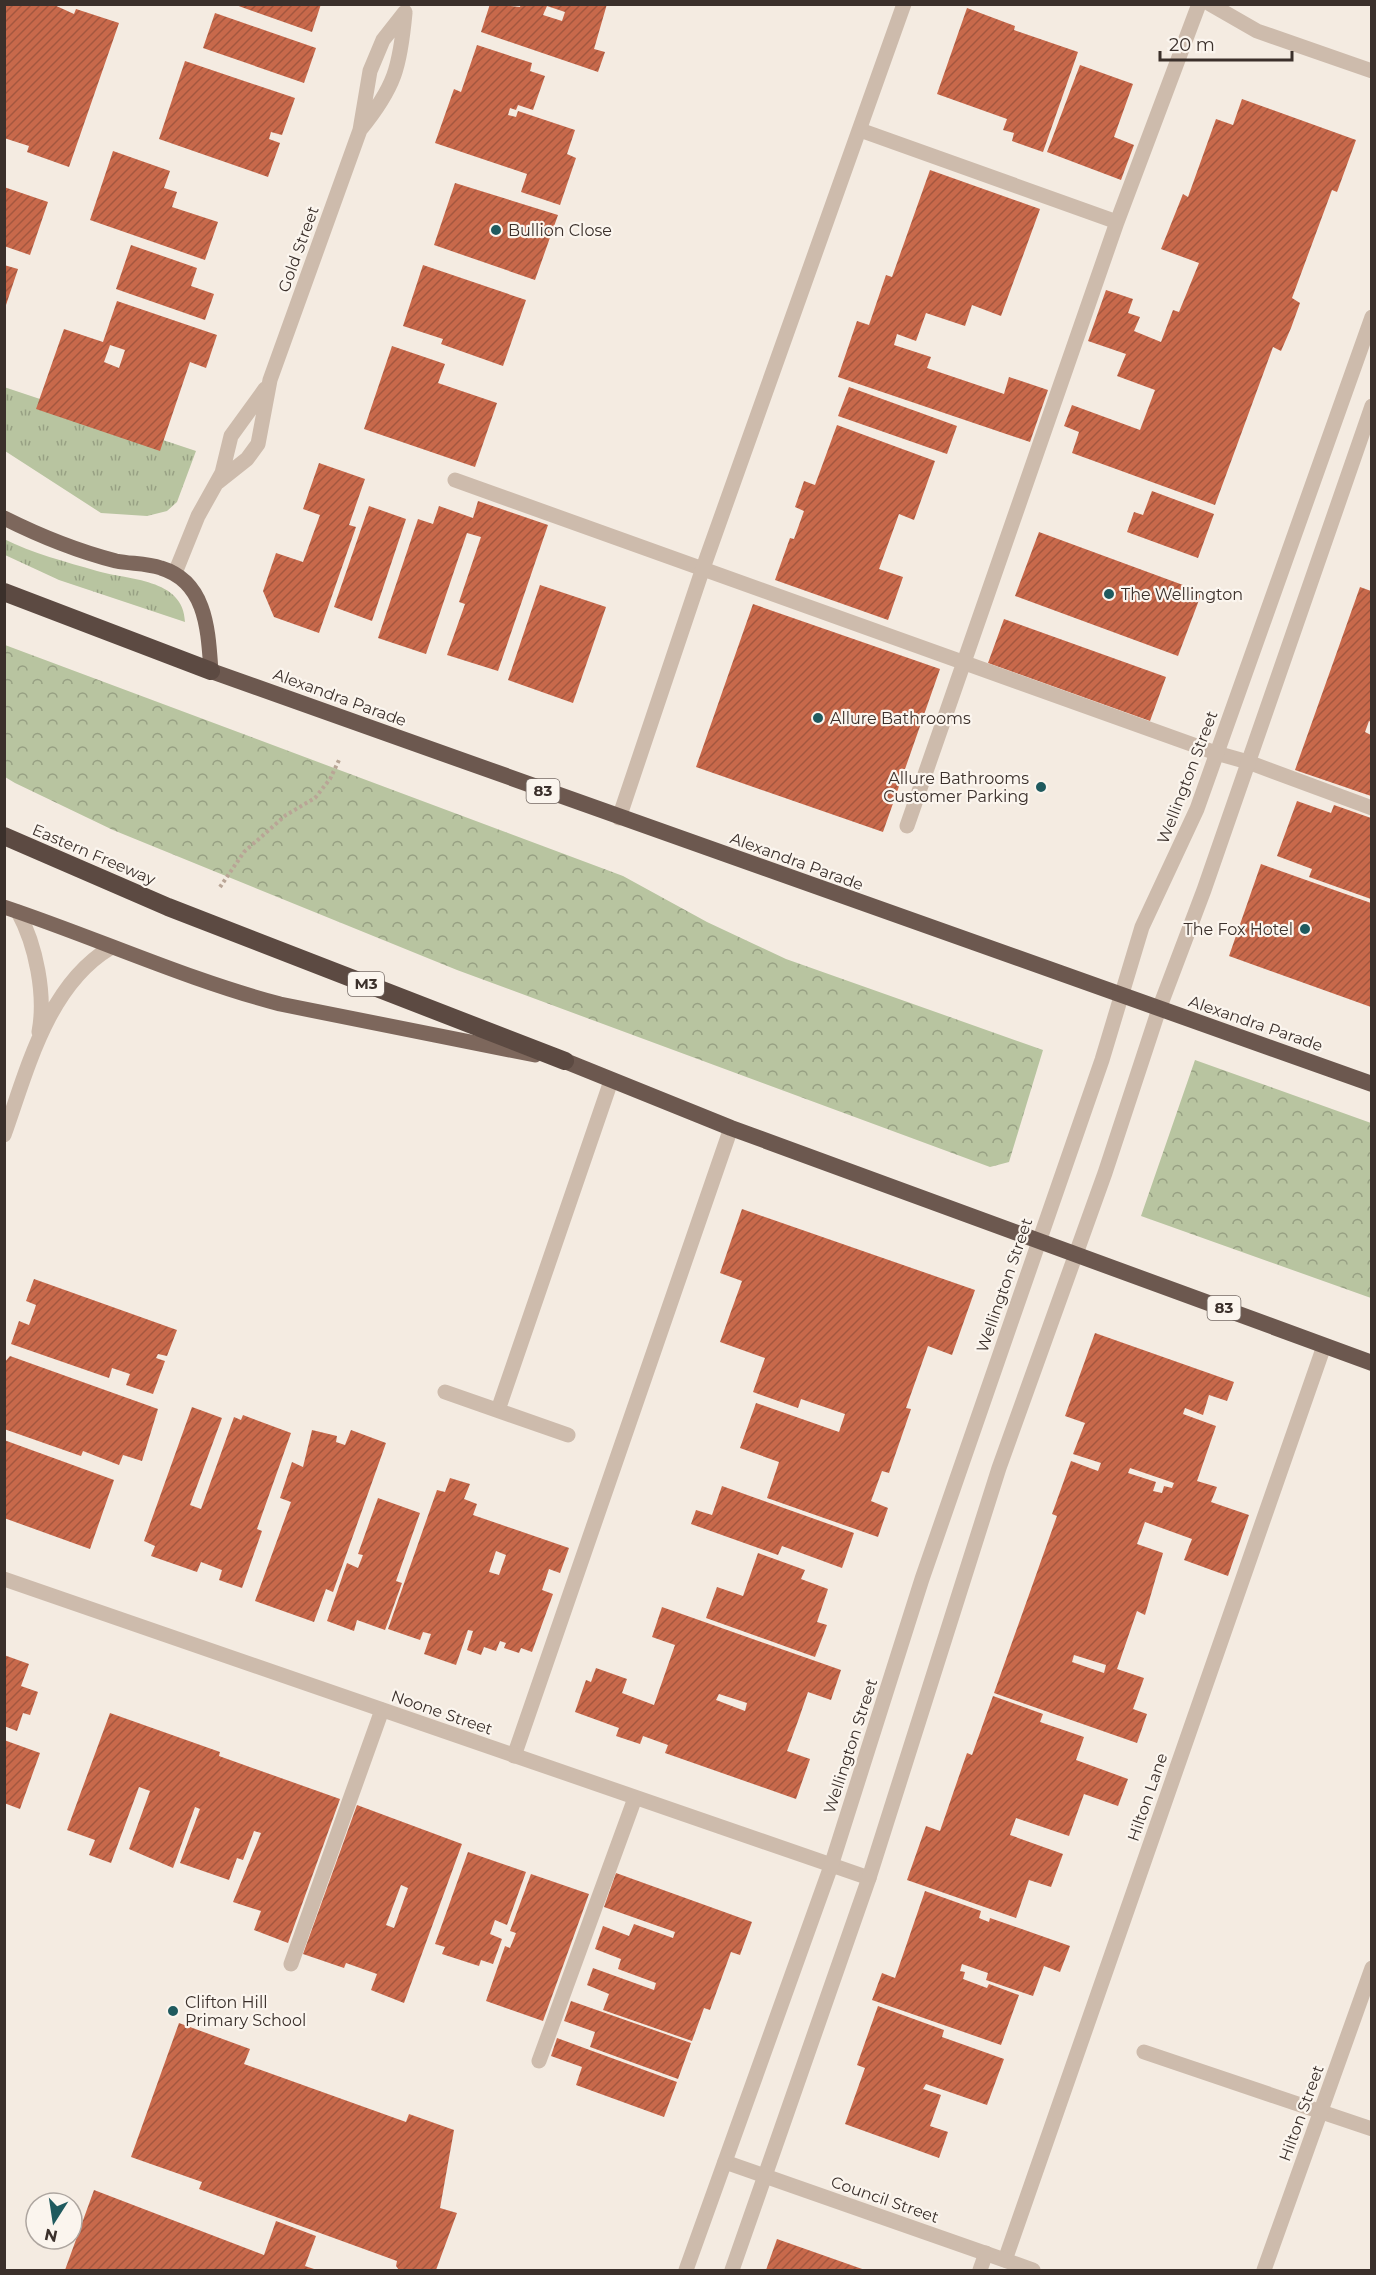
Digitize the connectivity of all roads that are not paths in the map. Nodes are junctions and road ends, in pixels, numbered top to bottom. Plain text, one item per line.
1 (904, 4) edge
2 (1199, 4) edge
3 (1210, 4) edge
4 (406, 8) edge
5 (1371, 71) edge
6 (360, 130) junction
7 (860, 130) junction
8 (1117, 222) junction
9 (1371, 317) edge
10 (270, 380) junction
11 (1371, 406) edge
12 (455, 480) dead end
13 (218, 482) junction
14 (4, 518) edge
15 (703, 568) junction
16 (175, 573) junction
17 (4, 592) edge
18 (964, 663) junction
19 (211, 672) junction
20 (1216, 753) junction
21 (1248, 762) junction
22 (1371, 808) edge
23 (619, 818) junction
24 (907, 826) dead end
25 (4, 836) edge
26 (11, 910) edge
27 (110, 948) junction
28 (1122, 997) junction
29 (1160, 1009) junction
30 (38, 1041) junction
31 (565, 1061) junction
32 (610, 1081) junction
33 (1371, 1084) edge
34 (731, 1128) junction
35 (4, 1135) edge
36 (1038, 1241) junction
37 (1076, 1254) junction
38 (1324, 1346) junction
39 (1371, 1363) edge
40 (445, 1392) dead end
41 (498, 1410) junction
42 (567, 1435) dead end
43 (4, 1579) edge
44 (382, 1710) junction
45 (514, 1756) junction
46 (635, 1798) junction
47 (831, 1866) junction
48 (868, 1878) junction
49 (291, 1964) dead end
50 (1371, 1968) edge
51 (1144, 2052) dead end
52 (539, 2061) dead end
53 (1320, 2112) junction
54 (1371, 2129) edge
55 (725, 2162) junction
56 (766, 2176) junction
57 (986, 2253) junction
58 (1005, 2260) junction
59 (686, 2271) edge
60 (732, 2271) edge
61 (980, 2271) edge
62 (1033, 2271) edge
63 (1264, 2271) edge

1 - 7 street
2 - 8 street
3 - 5 street
4 - 6 street, Gold Street
4 - 6 street, Gold Street
6 - 10 street, Gold Street
7 - 8 street
7 - 15 street
8 - 18 street
9 - 20 street, Wellington Street
10 - 13 street, Gold Street
10 - 13 street, Gold Street
11 - 21 street
12 - 15 street
13 - 16 street, Gold Street
14 - 16 main road
15 - 18 street
15 - 23 street
16 - 19 main road
17 - 19 highway, Alexandra Parade
18 - 20 street
18 - 24 street
19 - 23 highway, Alexandra Parade / 83
20 - 21 street
20 - 28 street, Wellington Street
21 - 22 street
21 - 29 street
23 - 28 highway, Alexandra Parade / 83
25 - 31 highway, Eastern Freeway / M3
26 - 27 main road
26 - 30 street
27 - 30 street
27 - 31 main road
28 - 29 highway, Alexandra Parade / 83
28 - 36 street, Wellington Street
29 - 33 highway, Alexandra Parade / 83
29 - 37 street
30 - 35 street
31 - 32 highway, 83
32 - 34 highway, 83
32 - 41 street
34 - 36 highway, 83
34 - 45 street
36 - 37 highway, 83
36 - 47 street, Wellington Street
37 - 38 highway, 83
37 - 48 street
38 - 39 highway, 83
38 - 58 street, Hilton Lane
40 - 41 street
41 - 42 street
43 - 44 street, Noone Street
44 - 45 street, Noone Street
44 - 49 street
45 - 46 street, Noone Street
46 - 47 street, Noone Street
46 - 52 street
47 - 48 street, Noone Street
47 - 55 street, Wellington Street
48 - 56 street
50 - 53 street, Hilton Street
51 - 53 street
53 - 54 street
53 - 63 street, Hilton Street
55 - 56 street, Council Street
55 - 59 street, Wellington Street
56 - 57 street, Council Street
56 - 60 street
57 - 58 street, Council Street
57 - 61 street
58 - 62 street, Council Street

